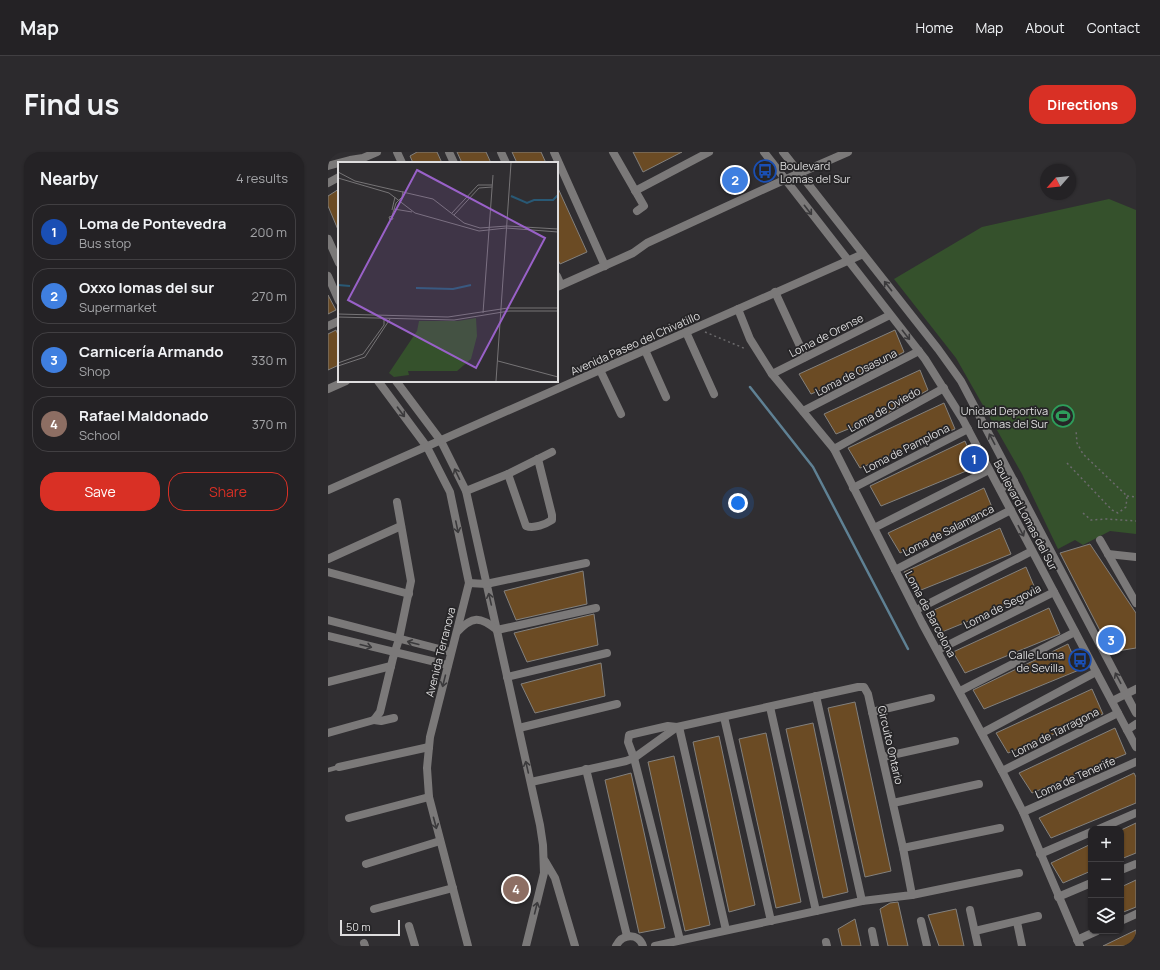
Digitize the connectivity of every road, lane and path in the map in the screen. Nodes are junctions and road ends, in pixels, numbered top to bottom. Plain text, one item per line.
1 (377, 152) edge
2 (398, 152) edge
3 (450, 152) edge
4 (501, 152) edge
5 (554, 152) edge
6 (613, 152) edge
7 (708, 152) edge
8 (764, 152) edge
9 (783, 152) edge
10 (848, 152) edge
11 (349, 158) edge
12 (361, 161) edge
13 (338, 162) edge
14 (338, 162) edge
15 (402, 162) edge
16 (454, 162) edge
17 (506, 162) edge
18 (328, 166) edge
19 (799, 173) junction
20 (338, 178) edge
21 (784, 180) junction
22 (328, 183) edge
23 (635, 191) junction
24 (637, 211) dead end
25 (328, 239) edge
26 (863, 254) junction
27 (848, 260) junction
28 (338, 261) edge
29 (605, 266) junction
30 (328, 276) edge
31 (559, 286) edge
32 (775, 292) junction
33 (338, 299) edge
34 (738, 309) junction
35 (890, 315) junction
36 (338, 321) edge
37 (328, 326) edge
38 (694, 328) junction
39 (686, 332) junction
40 (645, 350) junction
41 (919, 351) junction
42 (759, 354) junction
43 (805, 357) junction
44 (600, 370) junction
45 (772, 374) junction
46 (344, 382) edge
47 (379, 382) edge
48 (397, 382) edge
49 (944, 388) junction
50 (328, 389) edge
51 (714, 394) dead end
52 (666, 397) dead end
53 (803, 411) junction
54 (621, 414) dead end
55 (968, 429) junction
56 (1076, 430) dead end
57 (441, 441) junction
58 (427, 447) junction
59 (834, 449) junction
60 (552, 452) dead end
61 (538, 459) junction
62 (1067, 463) dead end
63 (989, 470) junction
64 (508, 474) junction
65 (1014, 481) junction
66 (853, 488) junction
67 (328, 490) edge
68 (1000, 490) junction
69 (466, 491) junction
70 (1127, 496) junction
71 (1136, 497) edge
72 (397, 502) dead end
73 (1010, 510) junction
74 (1083, 513) dead end
75 (1136, 520) edge
76 (401, 526) junction
77 (874, 528) junction
78 (1100, 540) dead end
79 (1032, 551) junction
80 (1108, 554) junction
81 (1136, 557) edge
82 (328, 558) edge
83 (586, 563) dead end
84 (895, 570) junction
85 (328, 572) edge
86 (468, 583) junction
87 (486, 584) junction
88 (1054, 592) junction
89 (409, 594) junction
90 (1136, 603) edge
91 (596, 608) dead end
92 (916, 610) junction
93 (328, 620) edge
94 (497, 630) junction
95 (1075, 632) junction
96 (456, 633) junction
97 (328, 636) edge
98 (399, 639) junction
99 (938, 650) junction
100 (395, 652) junction
101 (451, 652) junction
102 (607, 653) dead end
103 (448, 665) junction
104 (391, 666) junction
105 (1096, 672) junction
106 (507, 677) junction
107 (328, 682) edge
108 (1136, 689) edge
109 (960, 691) junction
110 (1126, 694) junction
111 (816, 696) junction
112 (931, 698) dead end
113 (1112, 701) junction
114 (617, 704) dead end
115 (770, 707) junction
116 (872, 712) junction
117 (1118, 713) junction
118 (1136, 713) edge
119 (724, 717) junction
120 (394, 718) dead end
121 (374, 720) junction
122 (1136, 724) edge
123 (678, 727) junction
124 (518, 728) junction
125 (1127, 730) junction
126 (982, 733) junction
127 (328, 734) edge
128 (955, 741) dead end
129 (429, 747) junction
130 (1136, 747) edge
131 (883, 757) junction
132 (634, 758) junction
133 (1136, 762) edge
134 (339, 767) joint
135 (586, 769) junction
136 (328, 770) edge
137 (1002, 771) junction
138 (531, 782) junction
139 (979, 784) dead end
140 (429, 797) junction
141 (893, 803) junction
142 (1023, 812) junction
143 (1136, 813) edge
144 (349, 818) dead end
145 (1106, 826) edge
146 (1000, 828) dead end
147 (1088, 833) edge
148 (440, 841) junction
149 (903, 848) junction
150 (1040, 854) junction
151 (544, 860) junction
152 (366, 864) dead end
153 (1136, 864) edge
154 (1124, 869) edge
155 (1019, 873) dead end
156 (1088, 884) edge
157 (454, 888) junction
158 (912, 895) junction
159 (1058, 897) junction
160 (862, 901) junction
161 (374, 909) dead end
162 (970, 910) dead end
163 (816, 911) junction
164 (1136, 914) edge
165 (1038, 916) dead end
166 (1124, 919) edge
167 (771, 920) junction
168 (921, 921) dead end
169 (1017, 922) junction
170 (409, 926) dead end
171 (726, 930) junction
172 (872, 931) dead end
173 (975, 931) junction
174 (1092, 934) edge
175 (627, 936) junction
176 (680, 940) junction
177 (1078, 943) edge
178 (414, 946) edge
179 (468, 946) edge
180 (526, 946) edge
181 (576, 946) edge
182 (616, 946) edge
183 (643, 946) edge
184 (654, 946) edge
185 (875, 946) edge
186 (927, 946) edge
187 (978, 946) edge
188 (1022, 946) edge

1 - 12 street
2 - 15 street
3 - 16 street
4 - 17 street
5 - 29 street
6 - 23 street
7 - 23 street
8 - 21 street, Boulevard Lomas del Sur
9 - 19 street, Boulevard Lomas del Sur
10 - 19 street
11 - 12 street
11 - 13 street
14 - 18 street
19 - 21 street
19 - 26 street, Boulevard Lomas del Sur
20 - 22 street
21 -> 27 street, Boulevard Lomas del Sur
21 - 29 street
23 - 24 street
25 - 28 street
26 - 27 street, Avenida Paseo del Chivatillo
65 -> 26 street, Boulevard Lomas del Sur
27 - 32 street, Avenida Paseo del Chivatillo
27 - 35 street, Boulevard Lomas del Sur
29 - 31 street
30 - 33 street
32 - 34 street, Avenida Paseo del Chivatillo
32 - 43 street
34 - 38 street, Avenida Paseo del Chivatillo
34 - 42 street, Loma de Barcelona
35 -> 41 street, Boulevard Lomas del Sur
35 - 43 street, Loma de Orense
36 - 37 street
38 - 39 street, Avenida Paseo del Chivatillo
38 - 42 path
39 - 40 street, Avenida Paseo del Chivatillo
39 - 51 street
40 - 44 street, Avenida Paseo del Chivatillo
40 - 52 street
41 - 49 street, Boulevard Lomas del Sur
41 - 53 street, Loma de Osasuna
42 - 45 street, Loma de Barcelona
43 - 45 street, Loma de Orense
44 - 54 street
44 - 57 street, Avenida Paseo del Chivatillo
45 - 53 street, Loma de Barcelona
46 - 50 street
47 -> 58 street, Avenida Terranova
48 - 57 street
49 - 55 street, Boulevard Lomas del Sur
49 - 59 street, Loma de Oviedo
53 - 59 street, Loma de Barcelona
55 - 63 street, Boulevard Lomas del Sur
55 - 66 street, Loma de Pamplona
56 - 70 path
57 - 58 street, Avenida Paseo del Chivatillo
69 -> 57 street
58 - 67 street, Avenida Paseo del Chivatillo
58 -> 86 street, Avenida Terranova
59 - 66 street, Loma de Barcelona
60 - 61 street
61 - 64 street
61 - 64 street
62 - 70 path
63 - 68 street, Boulevard Lomas del Sur
63 - 77 street
64 - 69 street
65 - 68 street
110 -> 65 street, Boulevard Lomas del Sur
66 - 77 street, Loma de Barcelona
68 - 73 street, Boulevard Lomas del Sur
69 - 87 street
70 - 71 path
72 - 76 street
73 -> 79 street, Boulevard Lomas del Sur
73 - 84 street, Loma de Salamanca
74 - 75 path
76 - 82 street
76 - 89 street
77 - 84 street, Loma de Barcelona
78 - 80 street
79 - 88 street, Boulevard Lomas del Sur
79 - 92 street
80 - 81 street
80 - 90 street
83 - 87 street
84 - 92 street, Loma de Barcelona
85 - 89 street
86 - 87 street
86 - 96 street, Avenida Terranova
94 -> 87 street
88 - 95 street, Boulevard Lomas del Sur
88 - 99 street, Loma de Segovia
89 - 98 street
91 - 94 street
92 - 99 street, Loma de Barcelona
93 - 98 street
94 - 96 street
94 - 106 street
95 - 105 street, Boulevard Lomas del Sur
95 - 109 street
96 - 101 street, Avenida Terranova
97 -> 100 street
98 - 100 street
101 -> 98 street
99 - 109 street, Loma de Barcelona
100 - 103 street
100 - 104 street
101 - 103 street, Avenida Terranova
102 - 106 street
103 -> 129 street, Avenida Terranova
104 - 107 street
104 - 121 street
105 - 113 street, Boulevard Lomas del Sur
105 - 126 street
106 - 124 street
108 - 110 street
109 - 126 street, Loma de Barcelona
110 - 113 street
110 - 118 street, Boulevard Lomas del Sur
111 - 115 street, Circuito Ontario
111 - 116 street, Circuito Ontario
111 - 160 street
112 - 116 street
113 - 117 street, Boulevard Lomas del Sur
114 - 124 street
115 - 119 street, Circuito Ontario
115 - 163 street
116 - 131 street, Circuito Ontario
117 - 125 street, Boulevard Lomas del Sur
117 - 137 street, Loma de Tarragona
119 - 123 street, Circuito Ontario
119 - 167 street
120 - 121 street
121 - 127 street
122 - 125 street
123 - 132 street, Circuito Ontario
123 - 132 street
123 - 171 street
138 -> 124 street
125 - 130 street, Boulevard Lomas del Sur
126 - 137 street, Loma de Barcelona
128 - 131 street
129 - 134 street
129 - 140 street, Avenida Terranova
131 - 141 street, Circuito Ontario
132 - 135 street, Circuito Ontario
132 - 176 street
133 - 142 street, Loma de Tenerife
134 - 136 lane
135 - 138 street, Circuito Ontario
135 - 175 street
137 - 142 street, Loma de Barcelona
138 - 151 street
139 - 141 street
140 - 144 street
140 -> 148 street, Avenida Terranova
141 - 149 street, Circuito Ontario
142 - 150 street, Loma de Barcelona
143 - 145 street
146 - 149 street
147 - 150 street
148 - 152 street
148 - 157 street, Avenida Terranova
149 - 158 street, Circuito Ontario
150 - 159 street, Loma de Barcelona
180 -> 151 street
151 - 181 street
153 - 154 street
155 - 158 street
156 - 159 street
157 - 161 street
157 - 179 street, Avenida Terranova
158 - 160 street
159 - 177 street, Loma de Barcelona
160 - 163 street
162 - 173 street
163 - 167 street
164 - 166 street
165 - 169 street
167 - 171 street
168 - 186 street
169 - 173 street
169 - 188 street
170 - 178 street
171 - 176 street
172 - 185 street
173 - 187 street
174 - 177 street
175 - 182 street
175 - 183 street
176 - 184 street

